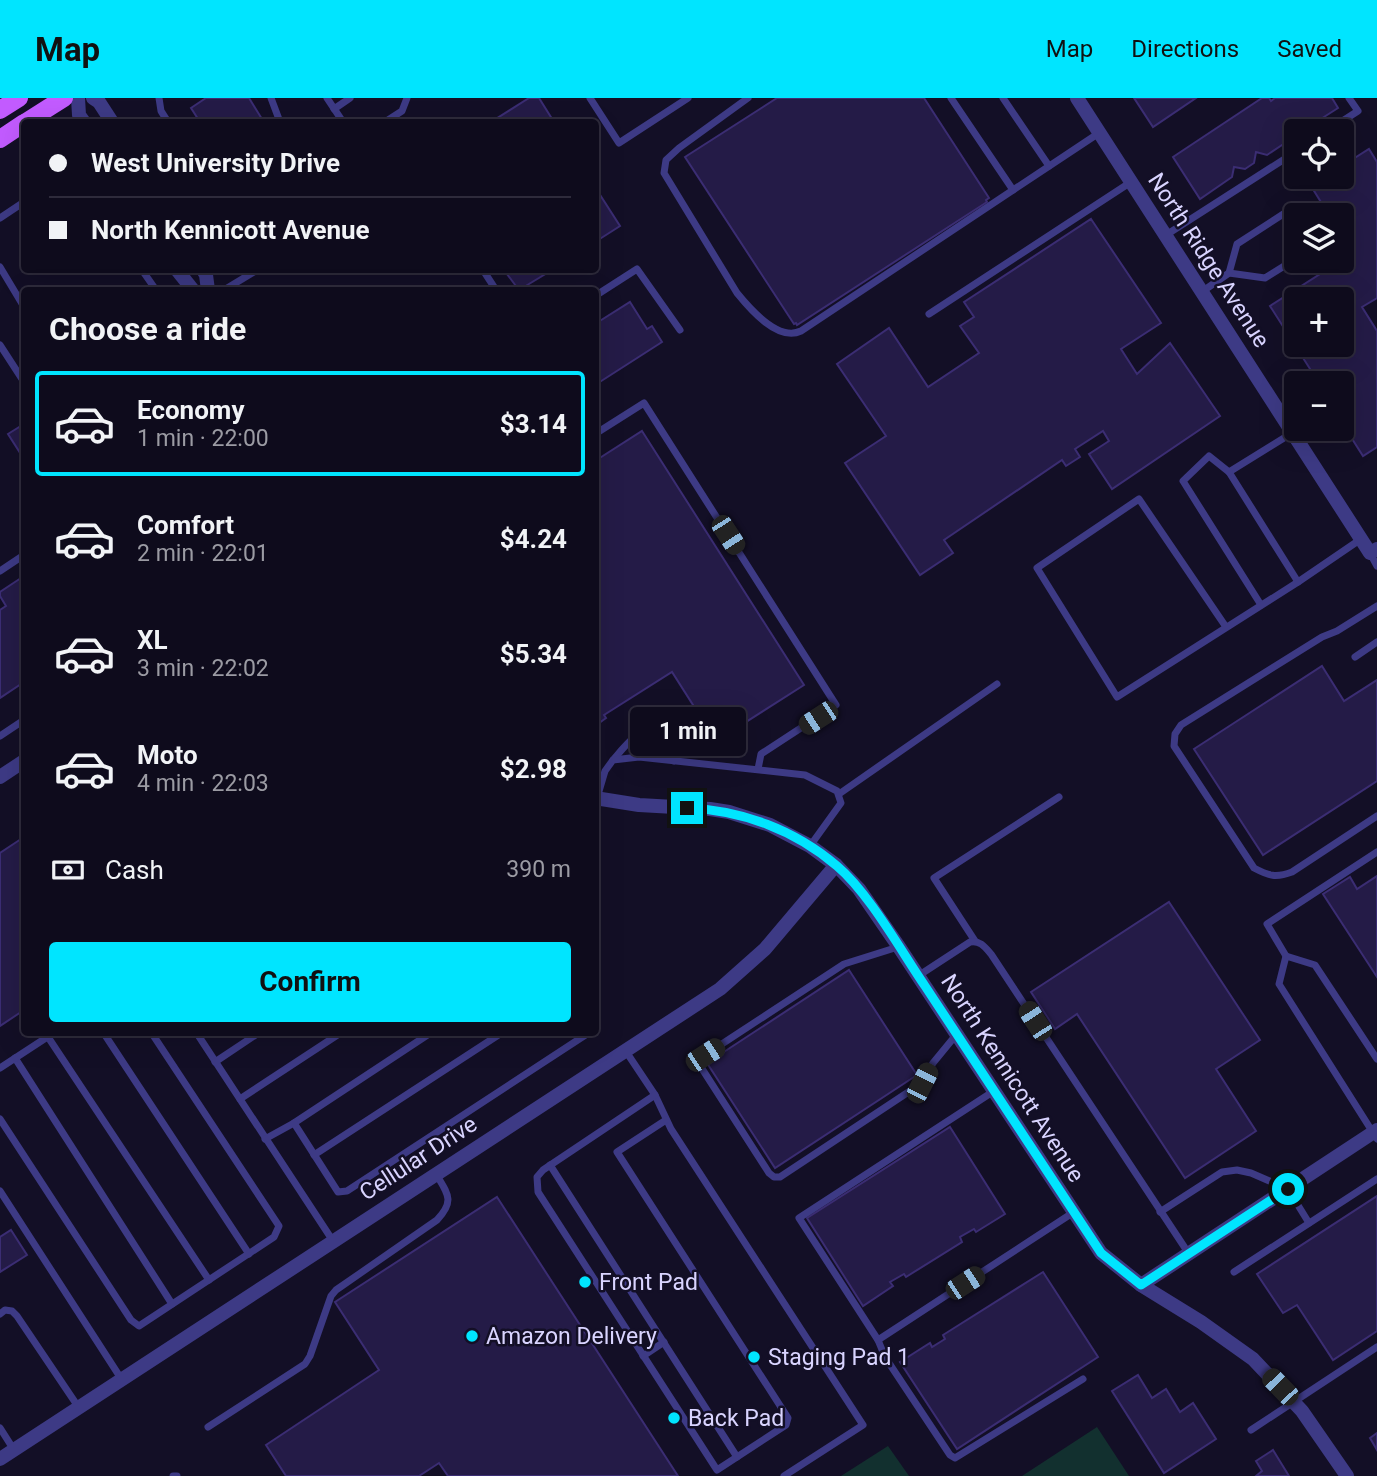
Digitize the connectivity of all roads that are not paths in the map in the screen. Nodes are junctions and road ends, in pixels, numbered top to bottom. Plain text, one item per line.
1 (19, 98) edge
2 (64, 98) edge
3 (78, 98) edge
4 (93, 98) edge
5 (159, 98) edge
6 (271, 98) edge
7 (327, 98) edge
8 (350, 98) edge
9 (407, 98) edge
10 (590, 98) edge
11 (688, 98) edge
12 (748, 98) edge
13 (951, 98) edge
14 (1003, 98) edge
15 (1349, 98) edge
16 (1083, 100) edge
17 (334, 109) junction
18 (0, 110) edge
19 (31, 119) edge
20 (82, 119) edge
21 (110, 119) edge
22 (166, 119) edge
23 (279, 119) edge
24 (341, 119) edge
25 (390, 119) edge
26 (1346, 119) edge
27 (21, 126) edge
28 (1100, 133) junction
29 (0, 139) edge
30 (1284, 159) edge
31 (1049, 166) junction
32 (1132, 182) junction
33 (1013, 190) junction
34 (21, 204) edge
35 (1284, 214) edge
36 (0, 218) edge
37 (1166, 235) junction
38 (1284, 266) edge
39 (0, 267) edge
40 (179, 273) edge
41 (252, 273) edge
42 (1229, 273) junction
43 (191, 287) edge
44 (230, 287) edge
45 (1203, 291) junction
46 (599, 293) edge
47 (21, 302) edge
48 (929, 314) dead end
49 (680, 330) dead end
50 (0, 345) edge
51 (21, 377) edge
52 (1284, 418) edge
53 (599, 431) edge
54 (1284, 438) edge
55 (1299, 441) edge
56 (1229, 472) junction
57 (1361, 539) junction
58 (1375, 556) edge
59 (21, 557) edge
60 (0, 571) edge
61 (1298, 582) junction
62 (1261, 605) junction
63 (1377, 606) edge
64 (1226, 628) junction
65 (1377, 642) edge
66 (1355, 657) dead end
67 (997, 684) dead end
68 (21, 722) edge
69 (0, 736) edge
70 (613, 760) junction
71 (674, 761) junction
72 (21, 762) edge
73 (758, 769) junction
74 (2, 772) edge
75 (599, 789) edge
76 (839, 794) junction
77 (1059, 797) dead end
78 (599, 798) edge
79 (1377, 816) edge
80 (810, 846) junction
81 (1377, 852) edge
82 (836, 865) junction
83 (975, 941) junction
84 (899, 947) junction
85 (1286, 956) junction
86 (918, 976) junction
87 (957, 1035) junction
88 (49, 1036) edge
89 (52, 1036) edge
90 (106, 1036) edge
91 (154, 1036) edge
92 (198, 1036) edge
93 (254, 1036) edge
94 (336, 1036) edge
95 (426, 1036) edge
96 (497, 1036) edge
97 (584, 1036) edge
98 (624, 1050) junction
99 (15, 1058) junction
100 (1377, 1059) edge
101 (215, 1062) junction
102 (0, 1068) edge
103 (994, 1091) junction
104 (655, 1095) junction
105 (240, 1099) junction
106 (0, 1119) edge
107 (666, 1120) junction
108 (294, 1124) junction
109 (1376, 1134) edge
110 (265, 1139) junction
111 (314, 1155) junction
112 (550, 1165) junction
113 (436, 1174) junction
114 (1377, 1179) edge
115 (1288, 1189) junction
116 (0, 1191) edge
117 (1160, 1212) junction
118 (1074, 1213) junction
119 (1309, 1223) junction
120 (333, 1241) junction
121 (249, 1254) junction
122 (1189, 1254) junction
123 (1234, 1272) dead end
124 (209, 1280) junction
125 (1141, 1285) junction
126 (172, 1304) junction
127 (0, 1314) edge
128 (878, 1340) junction
129 (664, 1342) junction
130 (1377, 1347) edge
131 (643, 1356) junction
132 (122, 1380) junction
133 (1083, 1380) dead end
134 (1293, 1401) junction
135 (79, 1408) junction
136 (208, 1427) dead end
137 (0, 1428) edge
138 (1251, 1430) dead end
139 (14, 1450) junction
140 (737, 1457) junction
141 (0, 1459) edge
142 (784, 1476) edge
143 (1347, 1476) edge

1 - 18 main road
2 - 19 main road
3 - 20 street
4 - 21 street
5 - 22 lane
6 - 23 lane
7 - 17 lane
8 - 17 lane
9 - 25 lane
10 - 11 lane
12 - 33 lane
13 - 33 lane
14 - 31 lane
15 - 26 lane
16 - 28 street, North Ridge Avenue
17 - 24 lane
27 - 29 main road
28 - 31 lane
28 - 32 street, North Ridge Avenue
30 - 37 lane
31 - 33 lane
32 - 37 street, North Ridge Avenue
32 - 48 lane
34 - 36 lane
35 - 42 lane
37 - 45 street, North Ridge Avenue
38 - 42 lane
39 - 47 lane
40 - 43 street
41 - 44 lane
42 - 45 lane
45 - 52 street, North Ridge Avenue
46 - 49 lane
50 - 51 lane
53 - 73 lane
54 - 56 lane
55 - 57 street, North Ridge Avenue
56 - 61 lane
56 - 62 lane
57 - 58 street, North Ridge Avenue
57 - 61 lane
59 - 60 lane
61 - 62 lane
62 - 64 lane
63 - 79 lane
64 - 64 lane
65 - 66 lane
67 - 76 lane
68 - 69 lane
70 - 71 lane
70 - 71 lane
70 - 75 lane
71 - 73 lane
72 - 74 street
73 - 76 lane
76 - 80 lane
77 - 83 lane
78 - 80 street, North Kennicott Avenue
80 - 82 street, North Kennicott Avenue
81 - 85 lane
82 - 84 street, North Kennicott Avenue
82 - 98 street, Cellular Drive
83 - 86 lane
83 - 117 lane
84 - 86 street, North Kennicott Avenue
84 - 87 lane
85 - 100 lane
85 - 109 lane
86 - 87 street, North Kennicott Avenue
87 - 103 street, North Kennicott Avenue
88 - 99 lane
89 - 124 lane
90 - 121 lane
91 - 121 lane
92 - 101 lane
93 - 101 lane
94 - 105 lane
95 - 108 lane
96 - 111 lane
97 - 111 lane
98 - 104 lane
98 - 113 street, Cellular Drive
99 - 102 lane
99 - 126 lane
101 - 105 lane
103 - 118 street, North Kennicott Avenue
103 - 128 lane
104 - 107 lane
104 - 112 lane
105 - 110 lane
106 - 126 lane
107 - 140 lane
107 - 142 lane
108 - 110 lane
108 - 111 lane
109 - 115 street
110 - 120 lane
112 - 129 lane
112 - 131 lane
113 - 120 street, Cellular Drive
113 - 136 lane
114 - 119 lane
115 - 117 lane
115 - 119 lane
115 - 122 street
116 - 132 lane
117 - 122 lane
118 - 125 street, North Kennicott Avenue
118 - 128 lane
119 - 123 lane
120 - 132 street, Cellular Drive
121 - 124 lane
122 - 125 street
124 - 126 lane
125 - 134 street, North Kennicott Avenue
127 - 135 lane
128 - 133 lane
129 - 131 lane
129 - 140 lane
130 - 134 lane
131 - 140 lane
132 - 135 street, Cellular Drive
134 - 138 lane
134 - 143 street, North Kennicott Avenue
135 - 139 street, Cellular Drive
137 - 139 lane
139 - 141 street, Cellular Drive

